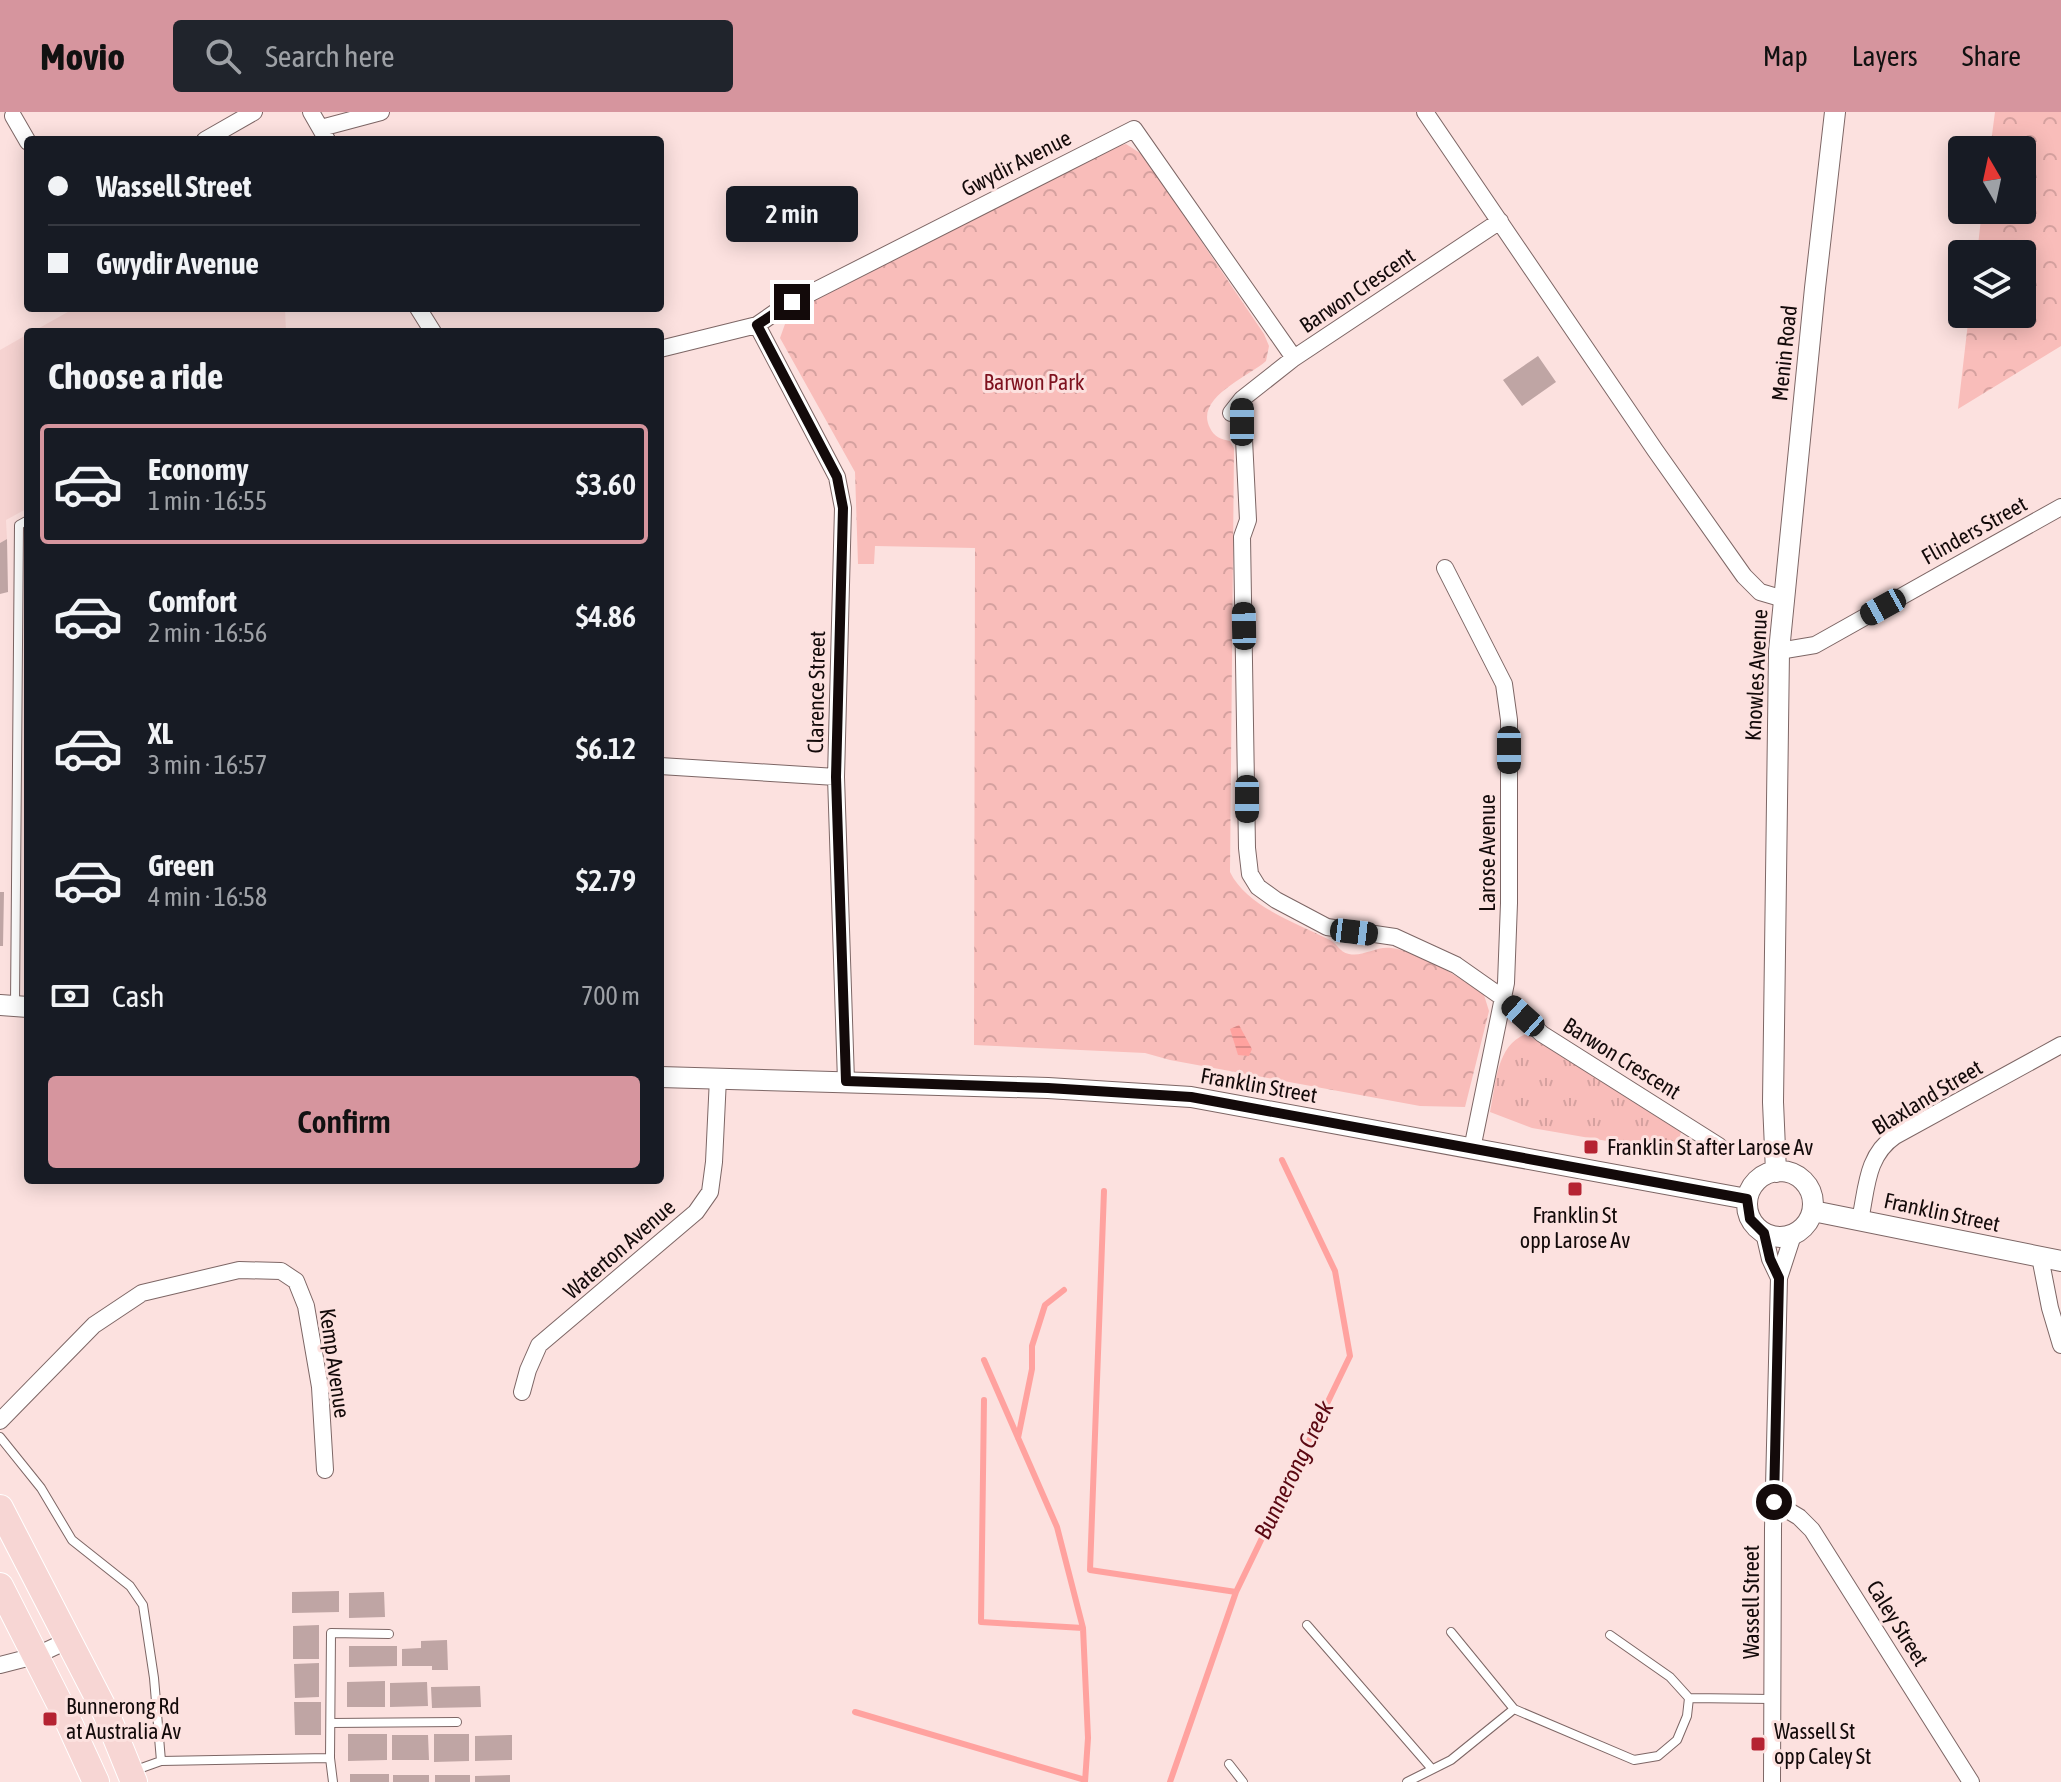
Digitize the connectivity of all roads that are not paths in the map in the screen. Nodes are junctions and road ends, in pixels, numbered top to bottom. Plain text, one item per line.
1 (254, 112) edge
2 (311, 112) edge
3 (381, 112) edge
4 (1425, 112) edge
5 (1835, 112) edge
6 (13, 116) dead end
7 (324, 134) edge
8 (25, 136) edge
9 (212, 136) edge
10 (1500, 221) junction
11 (757, 325) junction
12 (664, 348) edge
13 (1294, 358) junction
14 (1242, 399) junction
15 (1231, 413) dead end
16 (2061, 507) edge
17 (24, 522) edge
18 (1445, 568) dead end
19 (1784, 599) junction
20 (1779, 651) junction
21 (664, 766) edge
22 (836, 777) junction
23 (1503, 998) junction
24 (14, 1006) edge
25 (2061, 1045) edge
26 (664, 1077) edge
27 (718, 1078) junction
28 (846, 1081) junction
29 (1719, 1146) dead end
30 (1472, 1149) junction
31 (1776, 1172) junction
32 (1747, 1199) junction
33 (1813, 1211) junction
34 (1860, 1220) junction
35 (1764, 1233) junction
36 (1793, 1235) junction
37 (2040, 1257) junction
38 (2061, 1261) edge
39 (1779, 1278) junction
40 (2061, 1345) edge
41 (522, 1392) dead end
42 (0, 1421) edge
43 (0, 1437) edge
44 (325, 1470) dead end
45 (1774, 1502) junction
46 (0, 1508) edge
47 (0, 1586) edge
48 (1307, 1625) dead end
49 (1451, 1632) dead end
50 (389, 1634) dead end
51 (1610, 1635) dead end
52 (69, 1640) junction
53 (35, 1656) junction
54 (0, 1665) edge
55 (1689, 1698) junction
56 (1773, 1699) junction
57 (1514, 1709) junction
58 (457, 1722) dead end
59 (331, 1723) junction
60 (330, 1758) junction
61 (161, 1761) junction
62 (1229, 1764) dead end
63 (1432, 1769) junction
64 (132, 1777) edge
65 (96, 1782) edge
66 (333, 1782) edge
67 (1243, 1782) edge
68 (1407, 1782) edge
69 (1772, 1782) edge
70 (1971, 1782) edge

1 - 9 street
2 - 7 street
3 - 7 street
4 - 10 street, Knowles Avenue
5 - 19 street, Menin Road
6 - 8 street
10 - 13 street, Barwon Crescent
10 - 19 street, Knowles Avenue
11 - 12 street
11 - 13 street, Gwydir Avenue
11 - 22 street, Clarence Street
13 - 14 street, Barwon Crescent
14 - 15 street, Barwon Crescent
14 - 23 street, Barwon Crescent
16 - 20 street, Flinders Street
17 - 24 lane
18 - 23 street, Larose Avenue
19 - 20 street, Knowles Avenue
20 - 31 street, Knowles Avenue
21 - 22 street
22 - 28 street, Clarence Street
23 - 29 street, Barwon Crescent
23 - 30 street, Larose Avenue
25 - 34 street, Blaxland Street
26 - 27 street, Franklin Street
27 - 28 street, Franklin Street
27 - 41 street, Waterton Avenue
28 - 30 street, Franklin Street
30 - 32 street, Franklin Street
31 - 32 street
31 - 33 street
32 - 35 street
33 - 34 street, Franklin Street
33 - 36 street
34 - 37 street, Franklin Street
35 - 36 street
35 - 39 street, Wassell Street
36 - 39 street, Wassell Street
37 - 38 street, Franklin Street
37 - 40 street
39 - 45 street, Wassell Street
42 - 44 street, Kemp Avenue
43 - 61 lane
45 - 56 street, Wassell Street
45 - 70 street, Caley Street
46 - 52 main road
47 - 53 main road
48 - 63 lane
49 - 57 lane
50 - 59 lane
51 - 55 lane
52 - 53 street
52 - 64 main road
53 - 54 street
53 - 65 main road
55 - 56 lane
55 - 57 lane
56 - 69 street, Wassell Street
57 - 63 lane
58 - 59 lane
59 - 60 lane
60 - 61 lane
60 - 66 lane
61 - 64 lane
62 - 67 lane
63 - 68 lane

